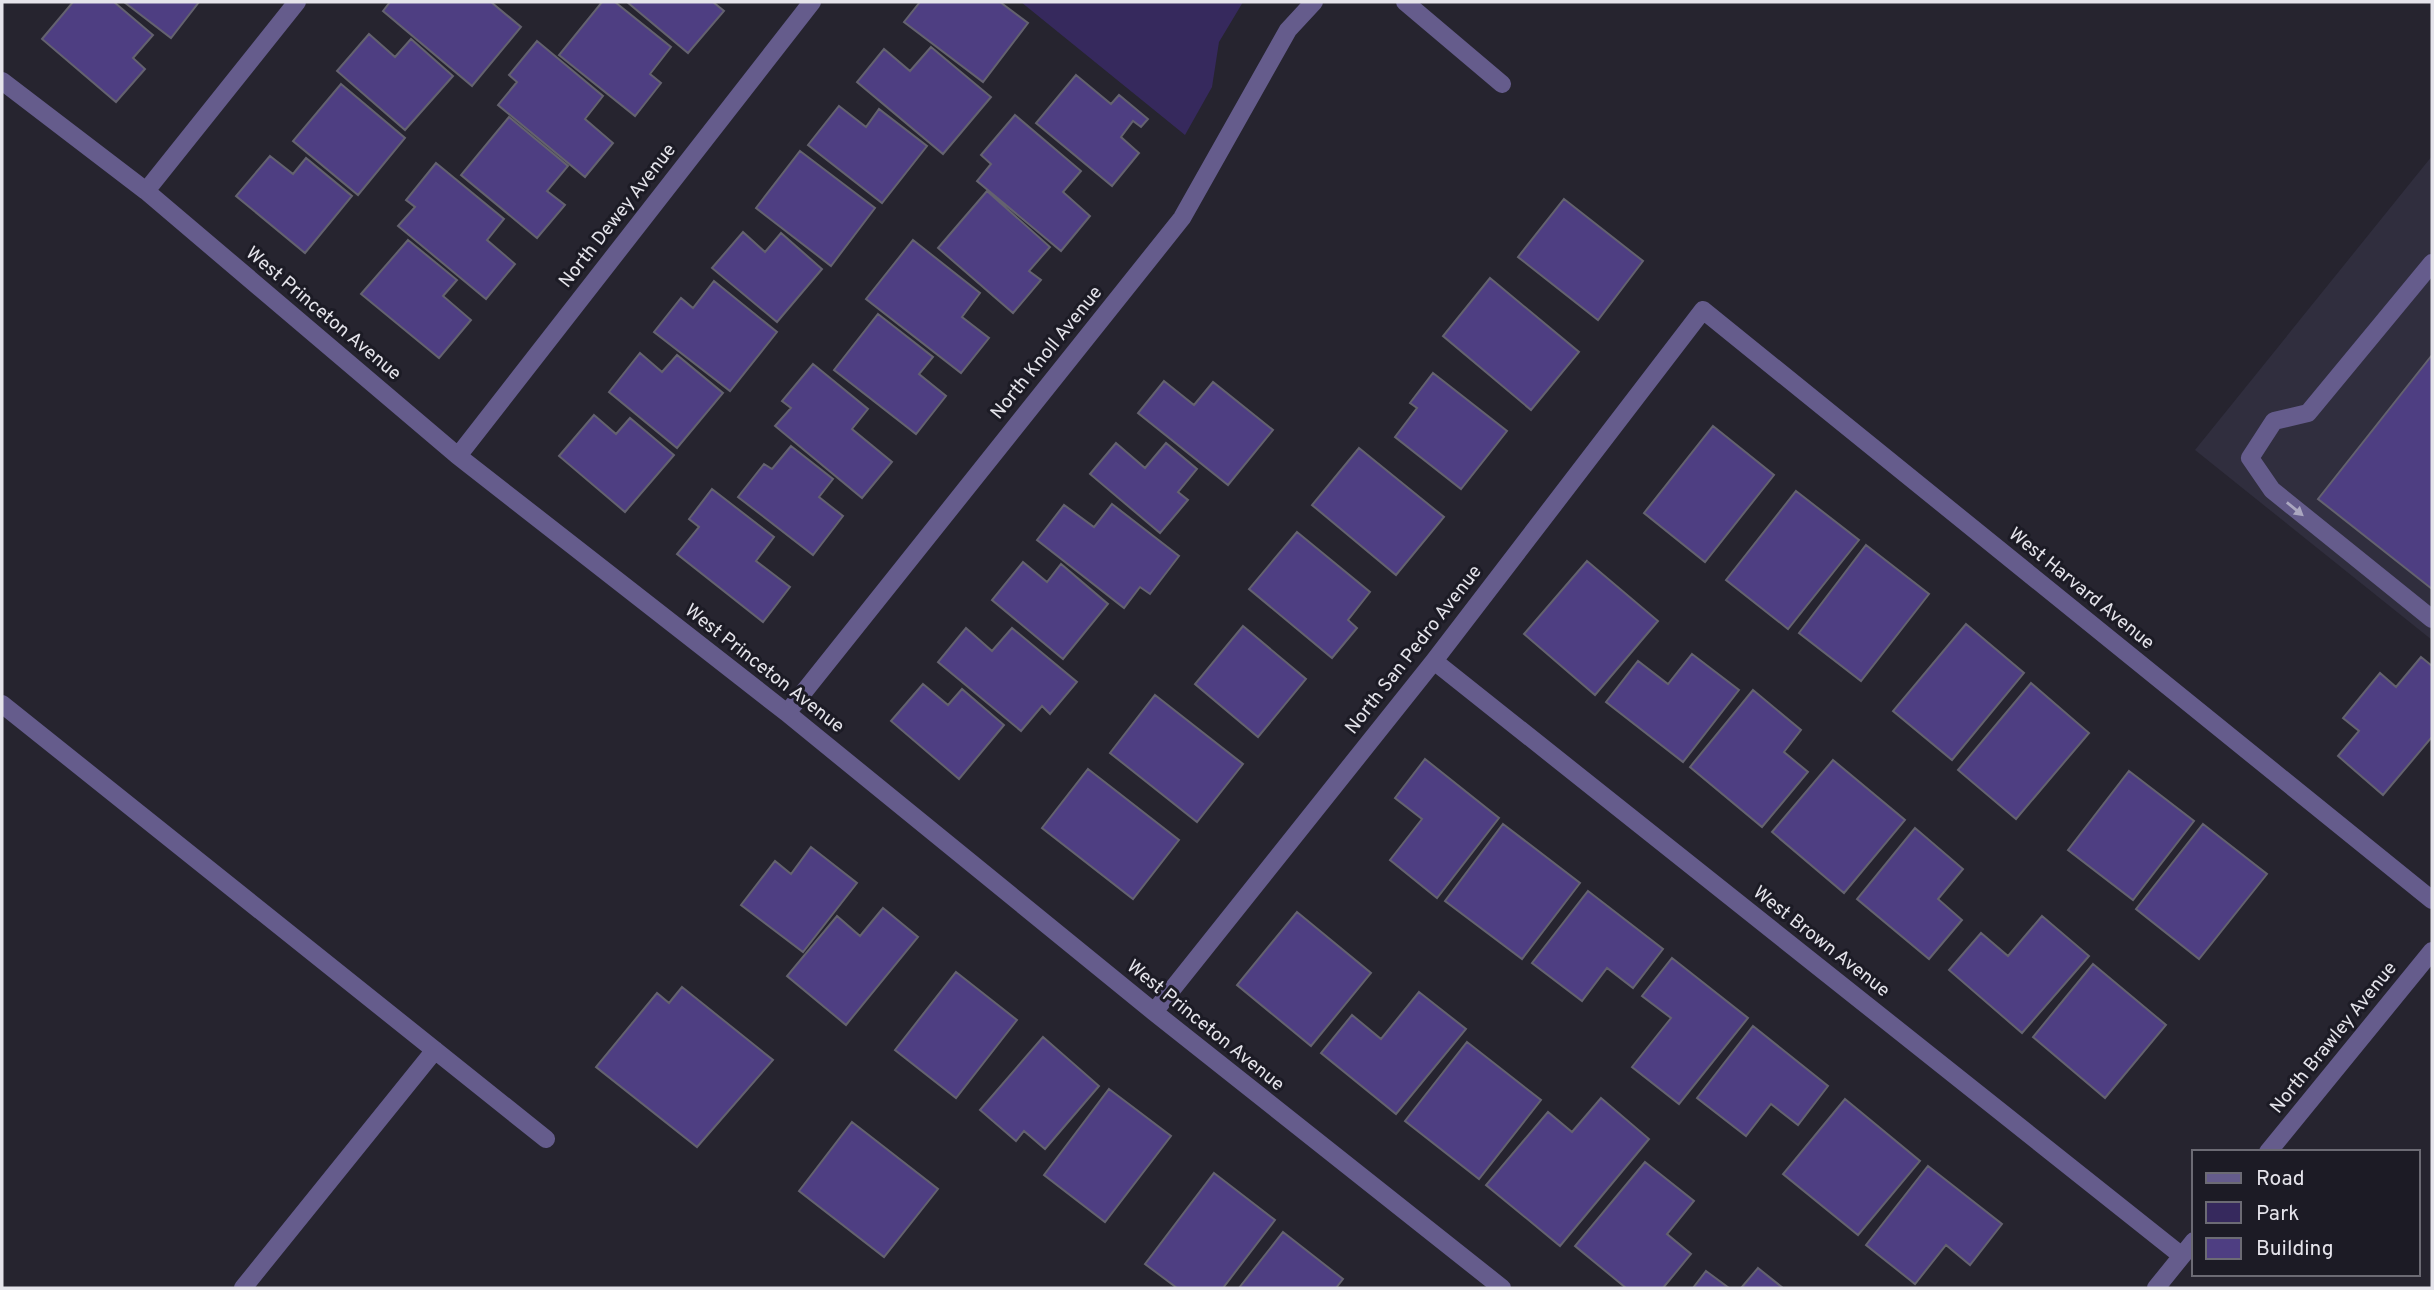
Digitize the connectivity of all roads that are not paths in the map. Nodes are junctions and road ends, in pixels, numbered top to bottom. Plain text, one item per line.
1 (297, 2) edge
2 (811, 2) edge
3 (1314, 2) edge
4 (1405, 2) edge
5 (2, 81) edge
6 (1502, 84) dead end
7 (146, 191) junction
8 (2432, 263) edge
9 (1703, 310) joint
10 (458, 456) junction
11 (2432, 619) edge
12 (1434, 661) junction
13 (2, 704) edge
14 (787, 713) junction
15 (2432, 900) edge
16 (2432, 951) edge
17 (1154, 1012) junction
18 (435, 1050) junction
19 (546, 1139) dead end
20 (2270, 1150) edge
21 (2192, 1244) edge
22 (2182, 1256) junction
23 (243, 1288) edge
24 (1502, 1288) edge
25 (2156, 1288) edge

1 - 7 street
2 - 10 street, North Dewey Avenue
3 - 14 street, North Knoll Avenue
4 - 6 street
5 - 7 street, West Princeton Avenue
7 - 10 street, West Princeton Avenue
8 -> 11 street
9 - 12 street, North San Pedro Avenue
9 - 15 street, West Harvard Avenue
10 - 14 street, West Princeton Avenue
12 - 17 street, North San Pedro Avenue
12 - 22 street, West Brown Avenue
13 - 18 street
14 - 17 street, West Princeton Avenue
16 - 20 street, North Brawley Avenue
17 - 24 street, West Princeton Avenue
18 - 19 street
18 - 23 street
21 - 22 street
22 - 25 street

